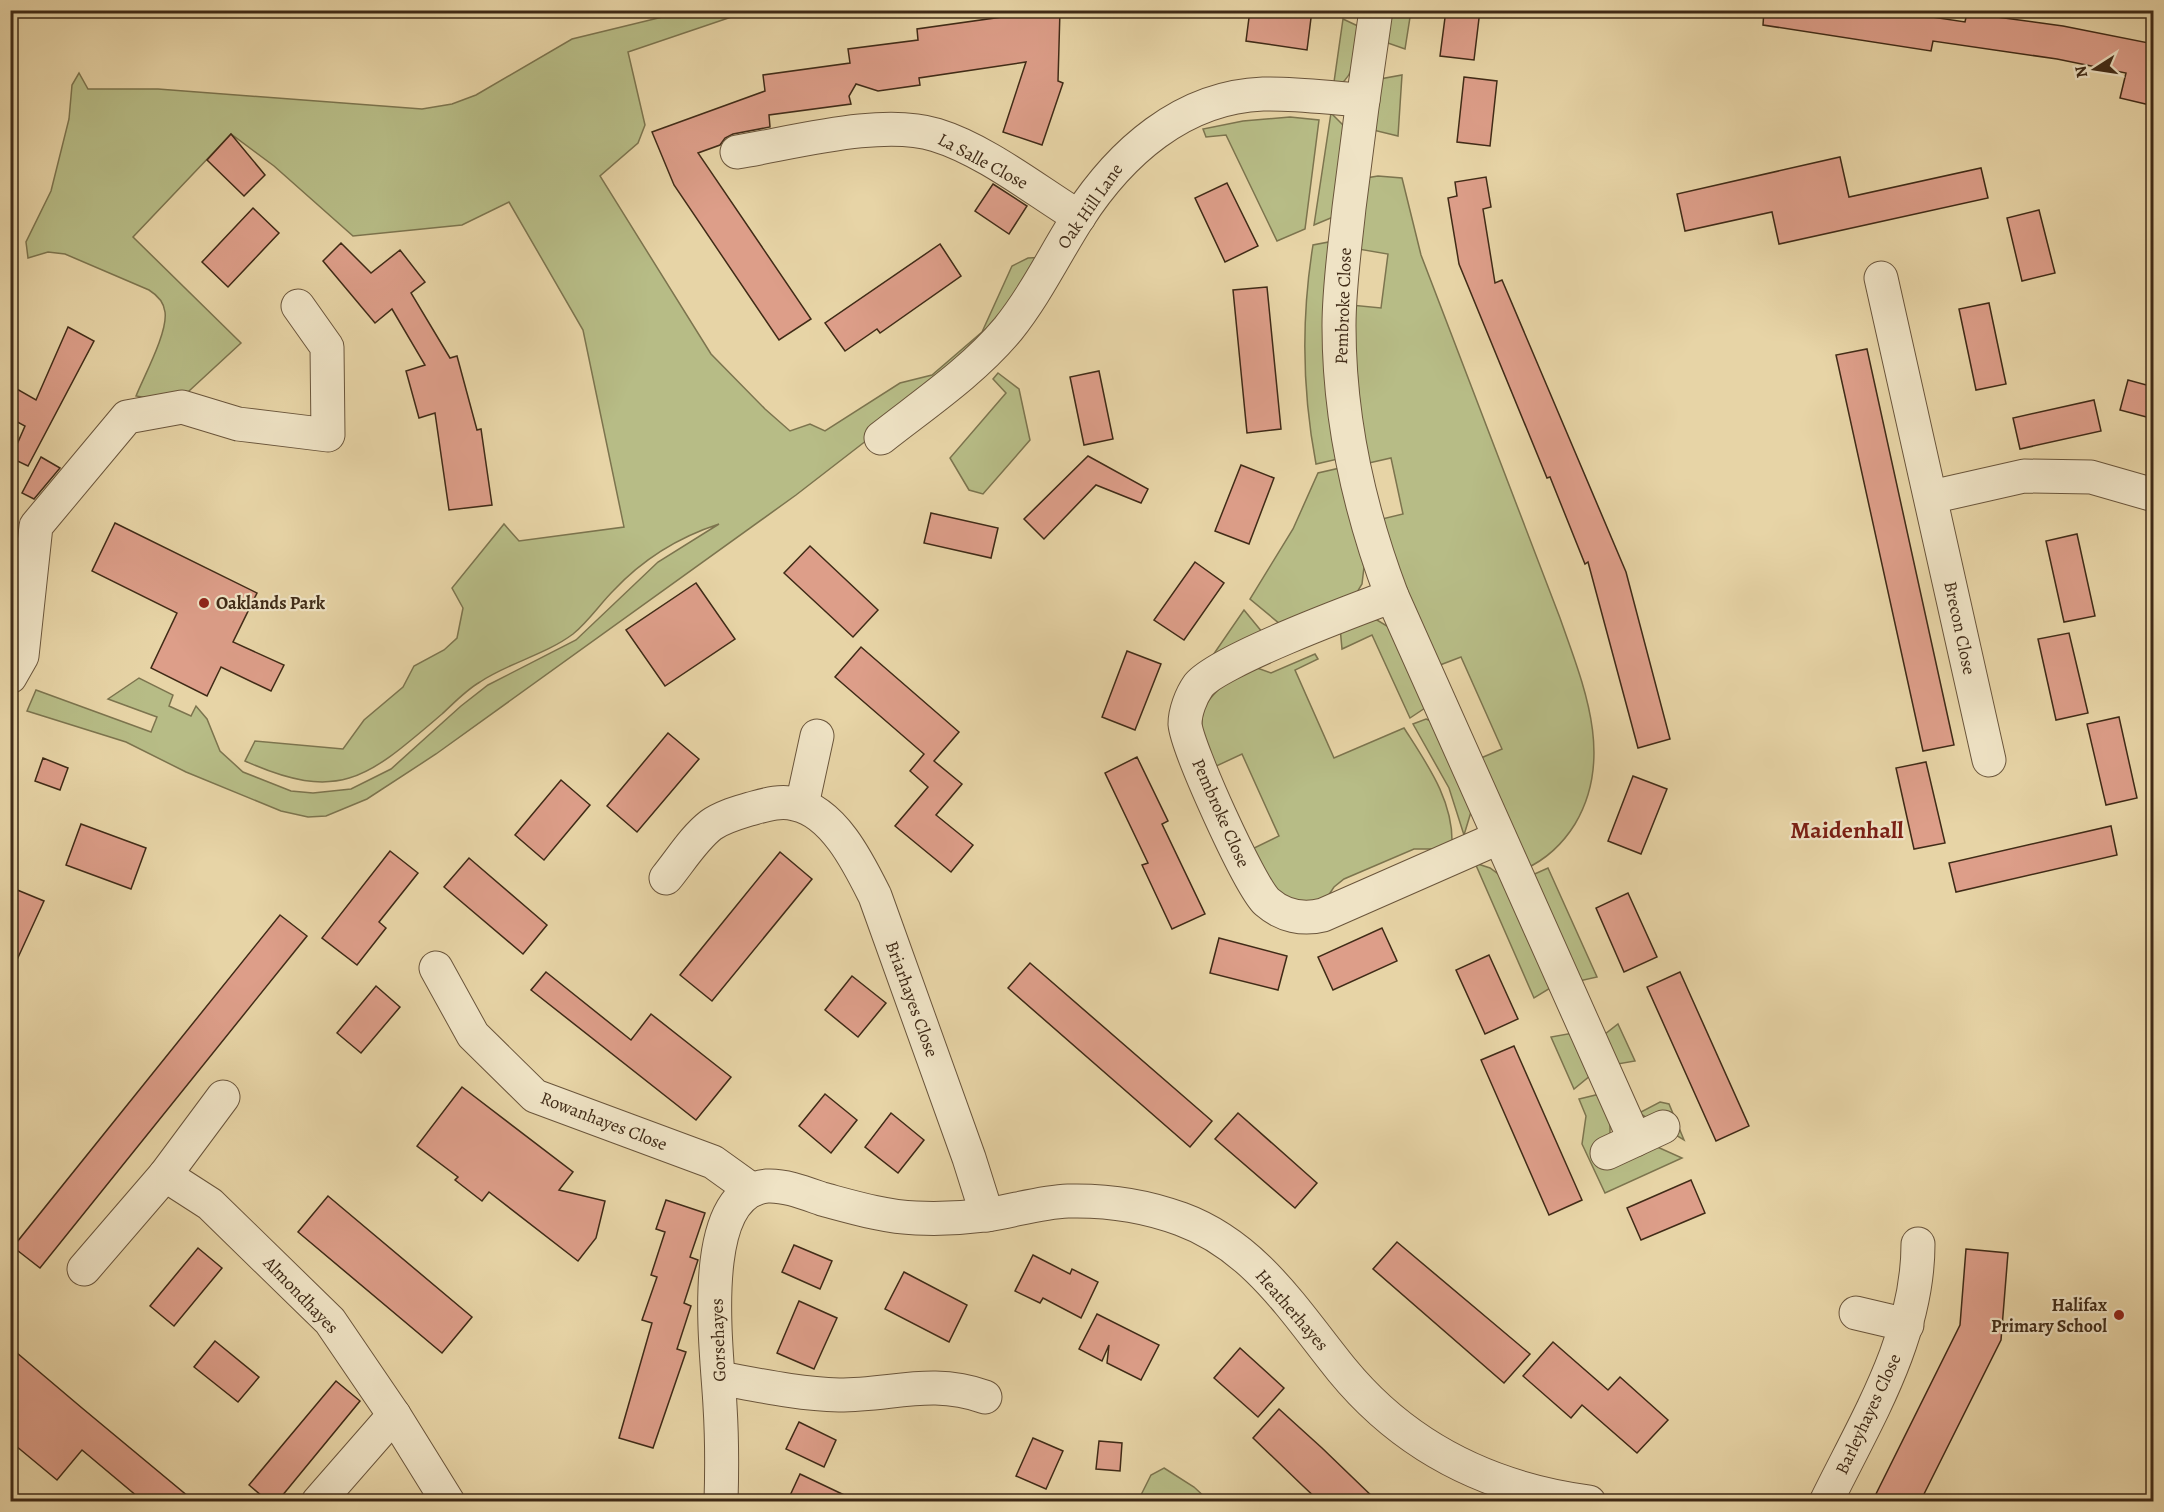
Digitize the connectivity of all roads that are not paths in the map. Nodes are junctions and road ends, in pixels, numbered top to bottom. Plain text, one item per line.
1 (1376, 10) edge
2 (1363, 100) junction
3 (737, 152) dead end
4 (1079, 217) junction
5 (1881, 278) dead end
6 (298, 306) dead end
7 (881, 438) dead end
8 (2154, 495) edge
9 (1931, 497) junction
10 (1392, 596) junction
11 (10, 677) edge
12 (817, 736) dead end
13 (1989, 759) dead end
14 (802, 805) junction
15 (1498, 838) junction
16 (666, 878) dead end
17 (436, 968) dead end
18 (222, 1097) dead end
19 (1635, 1140) dead end
20 (165, 1175) junction
21 (752, 1190) junction
22 (987, 1215) junction
23 (1918, 1244) dead end
24 (84, 1269) dead end
25 (1856, 1313) dead end
26 (1907, 1325) junction
27 (719, 1378) junction
28 (986, 1397) dead end
29 (394, 1414) junction
30 (1575, 1501) edge
31 (318, 1502) edge
32 (448, 1502) edge
33 (721, 1502) edge
34 (1826, 1502) edge

1 - 2 street, Pembroke Close
2 - 4 street, Oak Hill Lane
2 - 10 street, Pembroke Close
3 - 4 street, La Salle Close
4 - 7 street, Oak Hill Lane
5 - 9 street, Brecon Close
6 - 11 street
8 - 9 street
9 - 13 street, Brecon Close
10 - 15 street, Pembroke Close
10 - 15 street, Pembroke Close
12 - 14 street
14 - 16 street
14 - 22 street, Briarhayes Close
15 - 19 street, Pembroke Close
17 - 21 street, Rowanhayes Close
18 - 20 street
20 - 24 street
20 - 29 street, Almondhayes
21 - 22 street, Heatherhayes
21 - 27 street, Gorsehayes
22 - 30 street, Heatherhayes
23 - 26 street, Barleyhayes Close
25 - 26 street
26 - 34 street, Barleyhayes Close
27 - 28 street
27 - 33 street, Gorsehayes
29 - 31 street
29 - 32 street, Almondhayes

